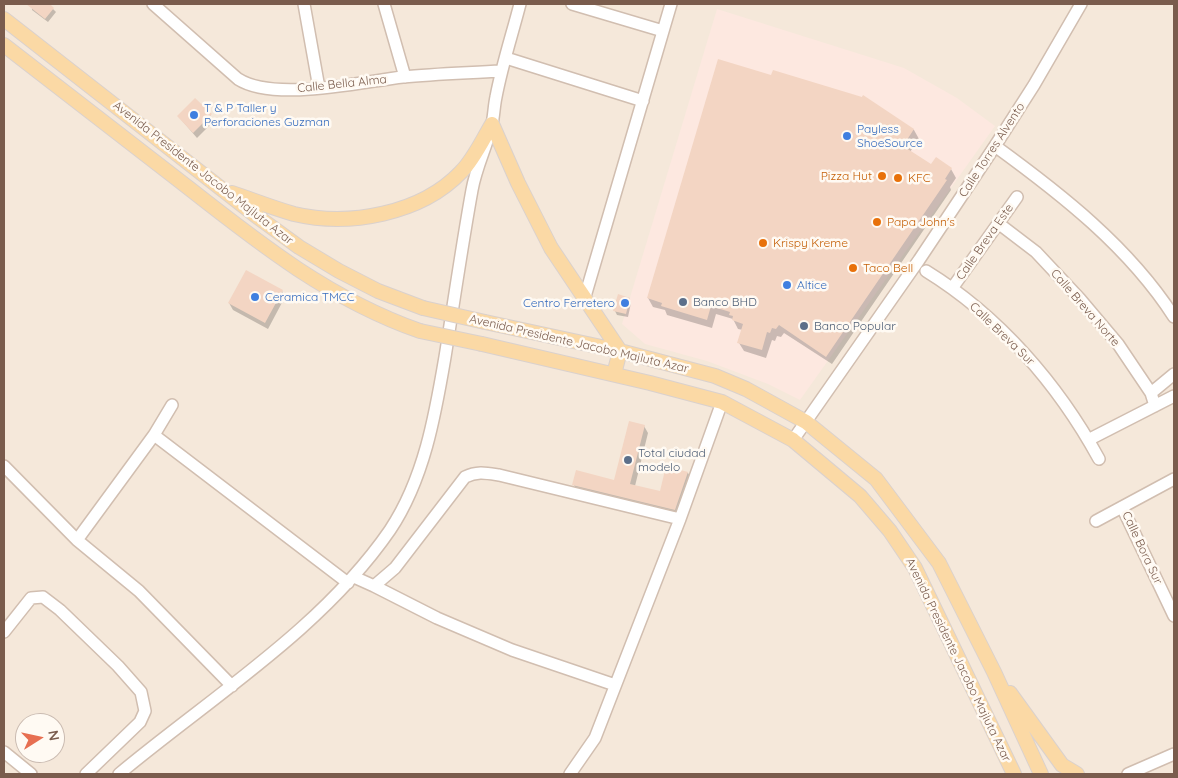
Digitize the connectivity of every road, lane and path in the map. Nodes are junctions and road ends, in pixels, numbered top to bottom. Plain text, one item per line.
1 (153, 4) edge
2 (304, 4) edge
3 (384, 4) edge
4 (520, 4) edge
5 (572, 4) edge
6 (671, 4) edge
7 (1081, 4) edge
8 (584, 6) edge
9 (4, 19) edge
10 (663, 31) junction
11 (4, 46) edge
12 (506, 58) junction
13 (502, 71) junction
14 (404, 77) junction
15 (319, 88) junction
16 (643, 101) junction
17 (492, 124) junction
18 (995, 146) junction
19 (223, 190) junction
20 (1017, 197) dead end
21 (998, 224) junction
22 (926, 271) dead end
23 (953, 287) junction
24 (584, 300) junction
25 (1174, 317) edge
26 (620, 351) junction
27 (614, 374) junction
28 (1174, 374) edge
29 (1151, 393) junction
30 (1174, 396) edge
31 (722, 402) junction
32 (172, 405) dead end
33 (1155, 406) junction
34 (806, 422) junction
35 (154, 435) junction
36 (793, 440) junction
37 (1088, 440) junction
38 (1099, 459) dead end
39 (4, 466) edge
40 (1174, 479) edge
41 (1122, 507) junction
42 (680, 519) junction
43 (1096, 520) dead end
44 (77, 540) junction
45 (351, 580) junction
46 (374, 586) junction
47 (1174, 616) edge
48 (4, 632) edge
49 (994, 672) junction
50 (616, 685) junction
51 (232, 686) junction
52 (4, 752) edge
53 (1174, 754) edge
54 (31, 774) edge
55 (86, 774) edge
56 (119, 774) edge
57 (570, 774) edge
58 (1014, 774) edge
59 (1041, 774) edge
60 (1077, 774) edge
61 (1128, 774) edge

1 - 15 street, Calle Bella Alma
2 - 15 street
3 - 14 street
4 - 12 street
5 - 8 street
6 - 10 street
7 - 18 street, Calle Torres Alvento
8 - 10 street
9 - 19 main road, Avenida Presidente Jacobo Majluta Azar
10 - 16 street
11 - 27 main road, Avenida Presidente Jacobo Majluta Azar, bridge
12 - 13 street
12 - 16 street
13 - 14 street, Calle Bella Alma
13 - 17 street
14 - 15 street, Calle Bella Alma
16 - 24 street
17 - 19 main road
17 - 24 main road
17 - 45 street
18 - 25 street
18 - 34 street, Calle Torres Alvento
19 - 26 main road, Avenida Presidente Jacobo Majluta Azar, bridge
20 - 21 street, Calle Breva Este
21 - 23 street, Calle Breva Este
21 - 29 street, Calle Breva Norte
22 - 23 street, Calle Breva Sur
23 - 37 street, Calle Breva Sur
24 - 26 main road
26 - 27 main road
26 - 34 main road, Avenida Presidente Jacobo Majluta Azar
27 - 31 main road, Avenida Presidente Jacobo Majluta Azar
28 - 29 street
29 - 33 street, Calle Breva Norte
30 - 33 street
31 - 36 main road, Avenida Presidente Jacobo Majluta Azar
31 - 42 street
32 - 35 street
33 - 37 street
34 - 36 street, Calle Torres Alvento
34 - 49 main road, Avenida Presidente Jacobo Majluta Azar
35 - 44 street
35 - 45 street
36 - 58 main road, Avenida Presidente Jacobo Majluta Azar
37 - 38 street, Calle Breva Sur
39 - 44 street
40 - 41 street
41 - 43 street
41 - 47 street, Calle Bora Sur
42 - 46 street
42 - 50 street
44 - 51 street
45 - 46 street
45 - 51 street
46 - 50 street
48 - 55 street
49 - 59 main road, Avenida Presidente Jacobo Majluta Azar
49 - 60 main road
50 - 57 street
51 - 56 street
52 - 54 street
53 - 61 street

